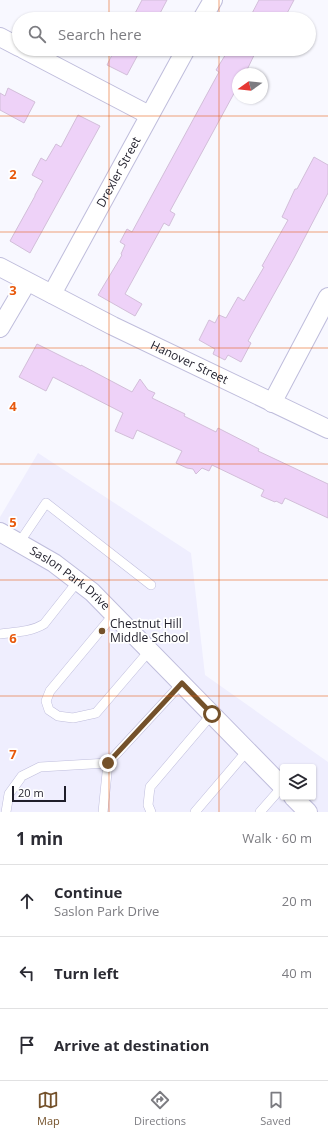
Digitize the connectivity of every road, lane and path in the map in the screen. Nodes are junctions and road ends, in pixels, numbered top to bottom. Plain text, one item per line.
1 (213, 0) edge
2 (206, 12) edge
3 (0, 37) edge
4 (12, 43) edge
5 (37, 56) edge
6 (182, 56) edge
7 (149, 115) junction
8 (0, 267) edge
9 (27, 282) junction
10 (52, 294) junction
11 (328, 297) edge
12 (0, 328) edge
13 (272, 402) junction
14 (328, 429) edge
15 (0, 532) edge
16 (19, 543) junction
17 (78, 581) junction
18 (151, 585) dead end
19 (114, 614) junction
20 (0, 634) edge
21 (150, 650) junction
22 (182, 683) junction
23 (212, 714) junction
24 (247, 751) junction
25 (108, 763) junction
26 (280, 784) edge
27 (280, 795) edge
28 (296, 800) edge
29 (6, 812) edge
30 (104, 812) edge
31 (151, 812) edge
32 (195, 812) edge
33 (260, 812) edge
34 (308, 812) edge

1 - 2 street
3 - 4 street
5 - 7 street
6 - 7 street, Drexler Street
7 - 10 street, Drexler Street
8 - 9 street
9 - 10 street, Hanover Street
9 - 12 street
10 - 13 street, Hanover Street
11 - 13 street
13 - 14 street, Hanover Street
15 - 16 street, Saslon Park Drive
16 - 17 street, Saslon Park Drive
16 - 18 lane
17 - 19 street, Saslon Park Drive
17 - 20 lane
19 - 21 street, Saslon Park Drive
19 - 21 lane
21 - 22 street, Saslon Park Drive
22 - 23 street, Saslon Park Drive
22 - 25 lane
23 - 24 street, Saslon Park Drive
23 - 31 lane
24 - 26 street, Saslon Park Drive
24 - 32 lane
25 - 29 lane
25 - 30 lane
27 - 33 lane
28 - 34 street, Saslon Park Drive

